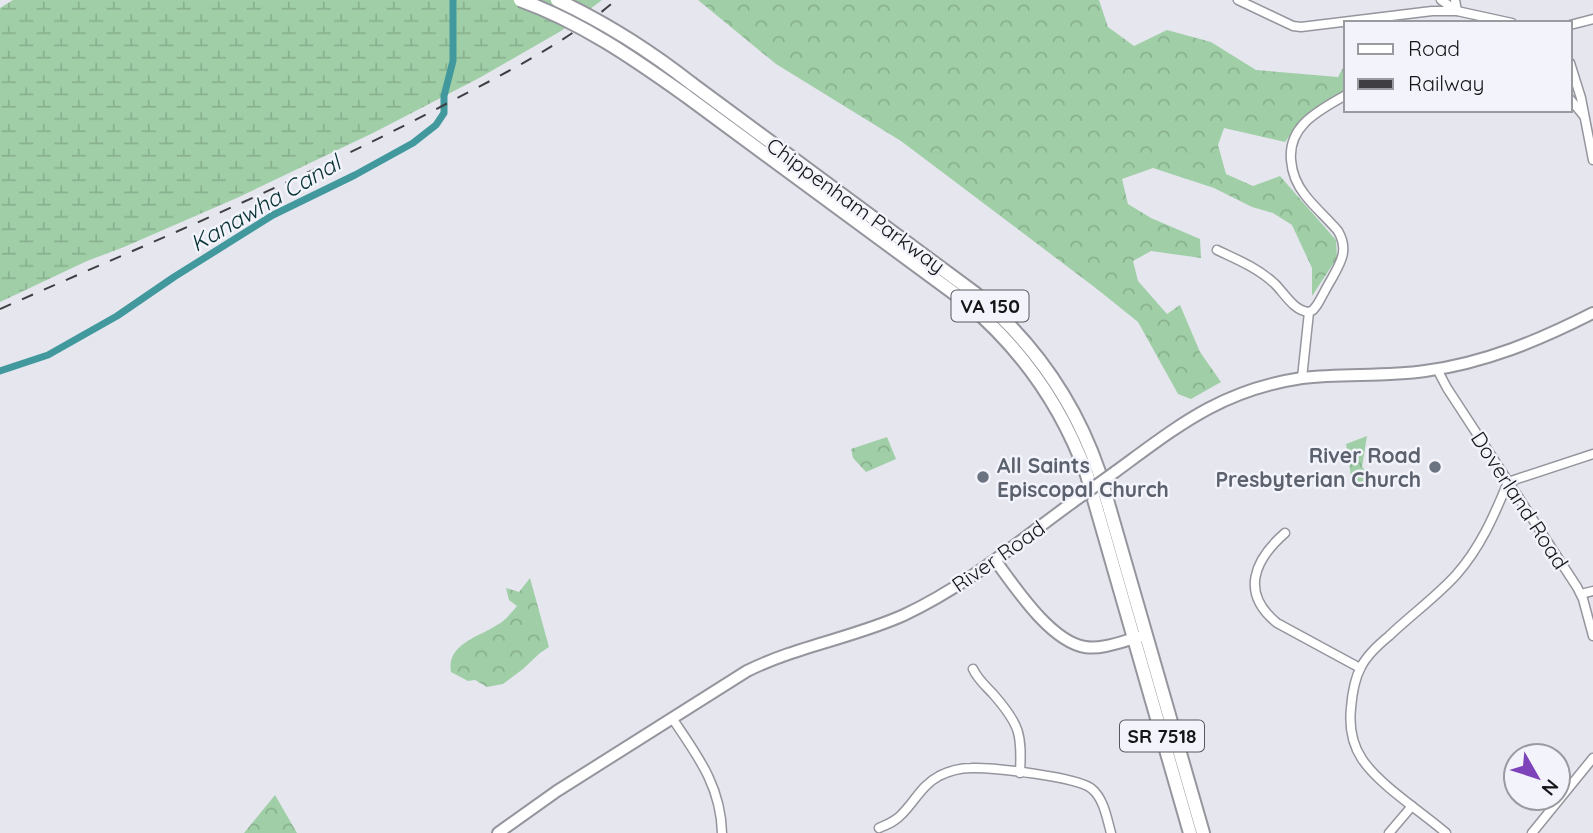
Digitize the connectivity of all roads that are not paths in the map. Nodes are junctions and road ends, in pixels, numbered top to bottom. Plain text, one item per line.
1 (520, 0) edge
2 (556, 0) edge
3 (1238, 0) edge
4 (1441, 0) edge
5 (1455, 0) edge
6 (1457, 11) junction
7 (1593, 19) edge
8 (1350, 21) edge
9 (1503, 21) edge
10 (1344, 22) edge
11 (1572, 24) edge
12 (1572, 69) edge
13 (689, 90) junction
14 (1344, 96) edge
15 (1572, 101) edge
16 (1585, 117) junction
17 (1593, 160) edge
18 (1217, 250) dead end
19 (1309, 312) junction
20 (1593, 313) edge
21 (1437, 369) junction
22 (1302, 378) junction
23 (1593, 454) edge
24 (1508, 482) junction
25 (1285, 533) dead end
26 (995, 560) junction
27 (1593, 591) edge
28 (1581, 594) junction
29 (1593, 636) edge
30 (1140, 637) junction
31 (1360, 668) junction
32 (973, 669) dead end
33 (672, 718) junction
34 (1593, 758) edge
35 (1020, 773) junction
36 (1412, 806) junction
37 (879, 828) dead end
38 (505, 831) edge
39 (722, 833) edge
40 (1111, 833) edge
41 (1191, 833) edge
42 (1203, 833) edge
43 (1389, 833) edge
44 (1446, 833) edge
45 (1532, 833) edge

1 - 13 highway, VA 150, bridge
2 - 13 highway, VA 150, bridge
3 - 10 street
4 - 6 street
5 - 6 street
6 - 8 street
6 - 9 street
7 - 11 street
12 - 16 street
13 - 30 highway, Chippenham Parkway / VA 150
14 - 19 street
15 - 16 street
16 - 17 street
18 - 19 street
19 - 22 street
20 - 21 main road, River Road
21 - 22 main road, River Road
21 - 24 street, Doverland Road
22 - 26 main road, River Road, bridge
23 - 24 street
24 - 28 street, Doverland Road
24 - 31 street
25 - 31 street
26 - 30 main road
26 - 33 main road, River Road
27 - 28 street
28 - 29 street, Doverland Road
30 - 41 highway, SR 7518
30 - 42 highway, SR 7518
31 - 36 street
32 - 35 street
33 - 38 main road, River Road
33 - 39 street
34 - 45 street
35 - 37 street
35 - 40 street
36 - 43 street
36 - 44 street

